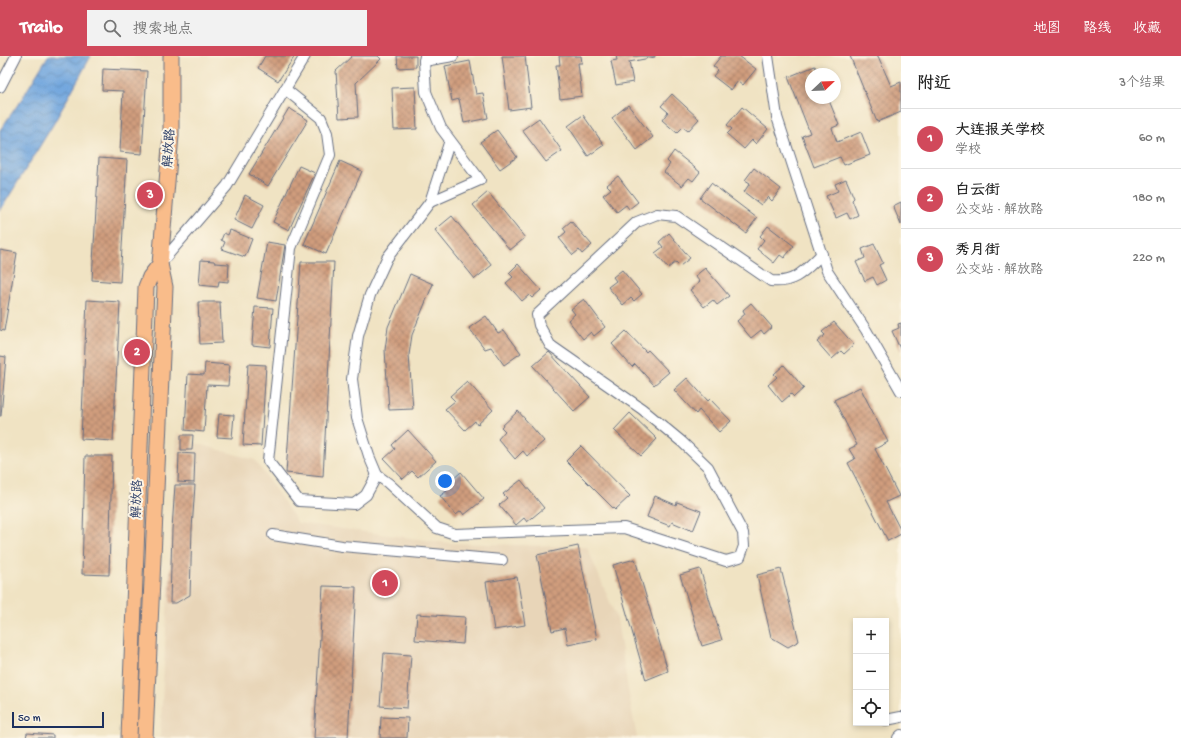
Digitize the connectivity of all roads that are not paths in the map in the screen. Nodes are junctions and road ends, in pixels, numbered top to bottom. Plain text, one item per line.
1 (16, 56) edge
2 (171, 56) edge
3 (305, 56) edge
4 (453, 56) edge
5 (768, 56) edge
6 (425, 59) edge
7 (0, 88) edge
8 (285, 89) junction
9 (450, 140) junction
10 (430, 202) junction
11 (822, 254) junction
12 (160, 264) junction
13 (901, 391) edge
14 (377, 475) junction
15 (273, 535) dead end
16 (502, 560) dead end
17 (901, 717) edge
18 (889, 719) edge
19 (901, 735) edge
20 (129, 738) edge
21 (145, 738) edge
22 (898, 738) edge

1 - 7 street
2 - 12 main road, 解放路
3 - 8 street
4 - 6 street
5 - 11 street
6 - 9 street
8 - 12 street
8 - 14 street
9 - 10 street
9 - 10 street
10 - 14 street
11 - 13 street
11 - 14 street
12 - 20 main road, 解放路
12 - 21 main road, 解放路
15 - 16 street
17 - 18 street
19 - 22 street

